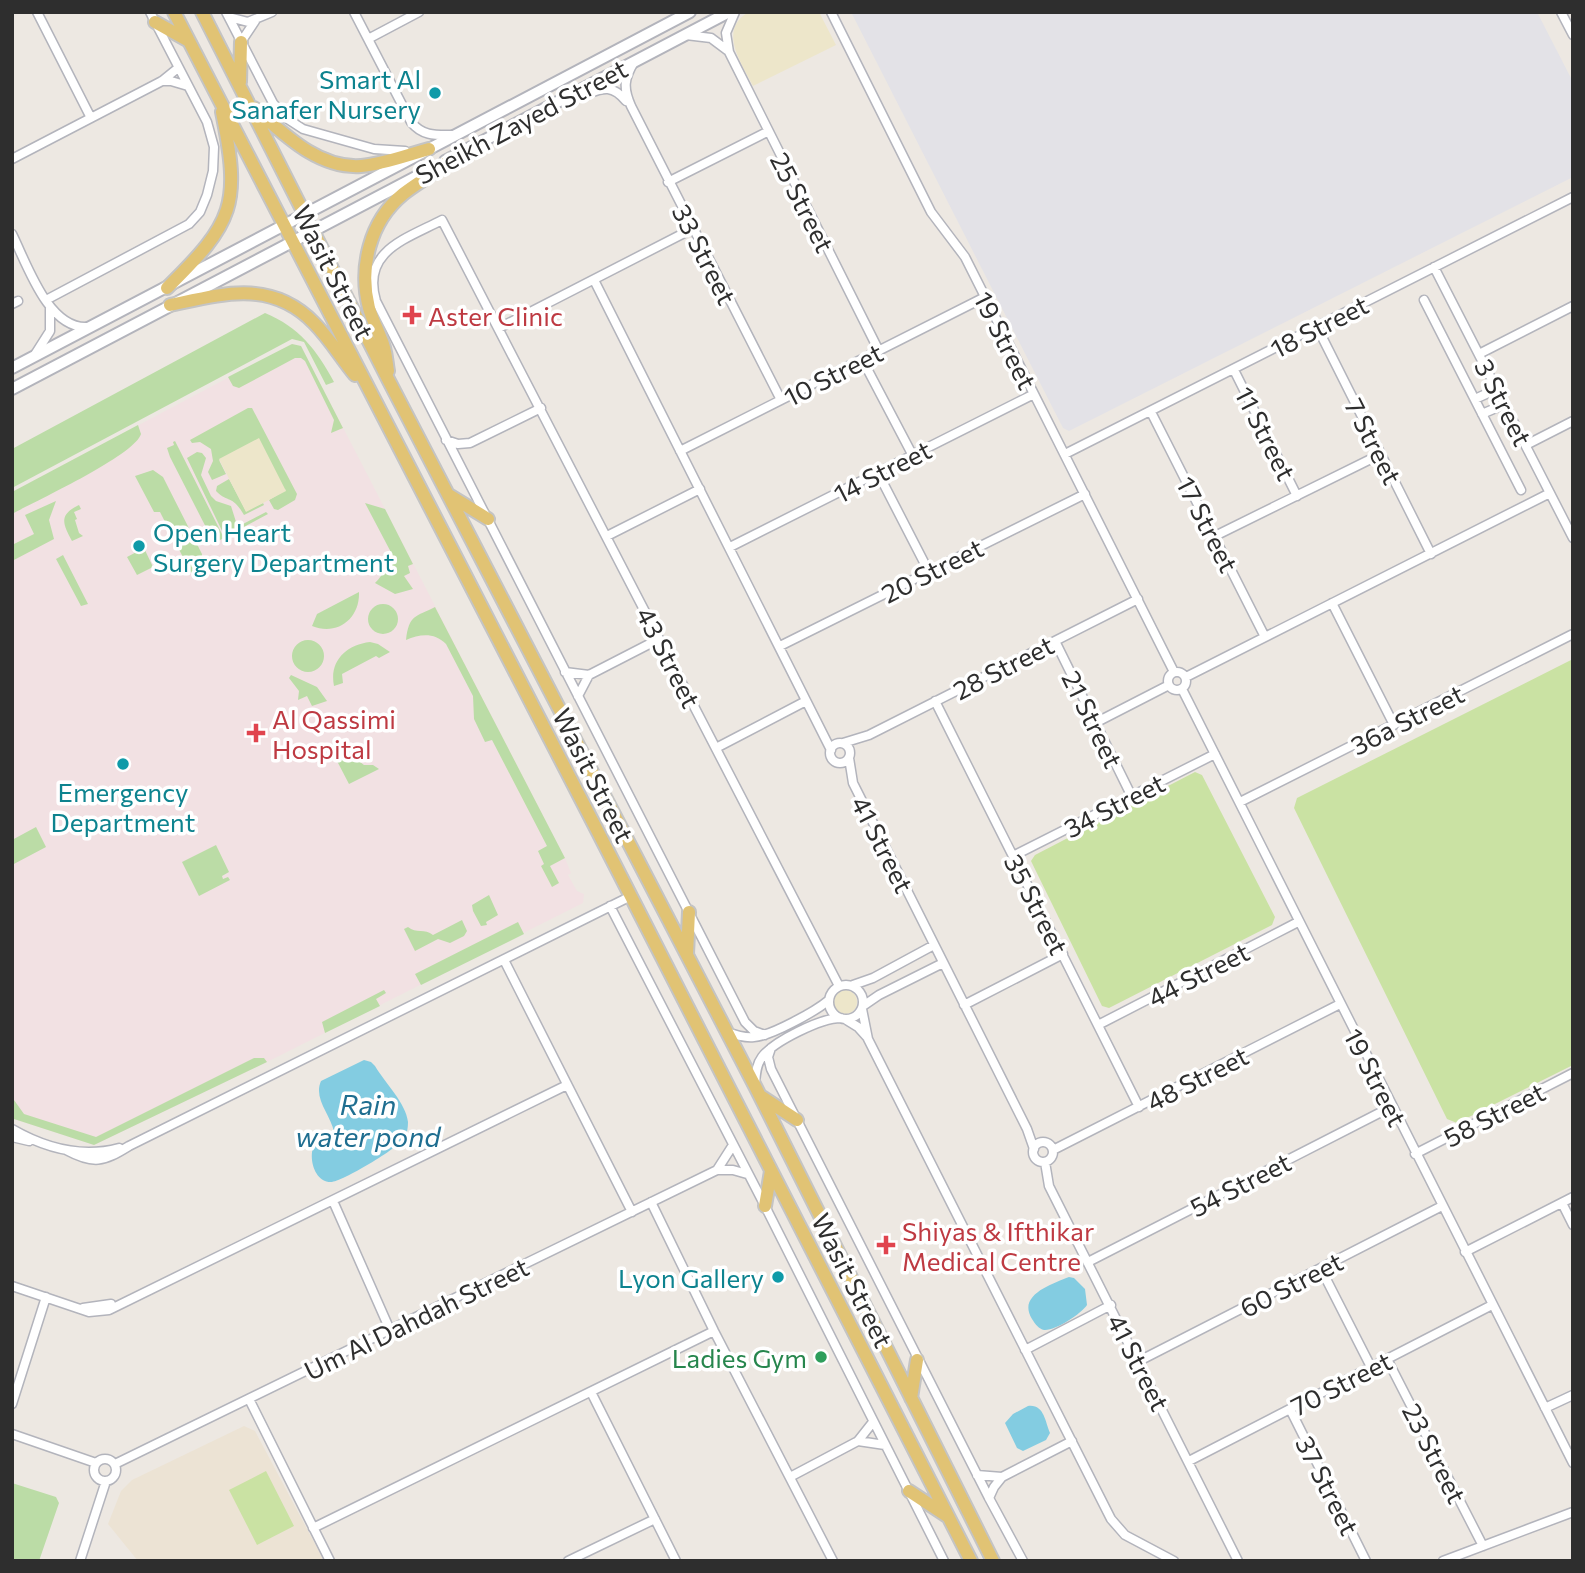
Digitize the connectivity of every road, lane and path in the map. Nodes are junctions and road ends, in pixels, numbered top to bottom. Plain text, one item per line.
1 (37, 12) edge
2 (174, 12) edge
3 (202, 12) edge
4 (272, 12) edge
5 (355, 12) edge
6 (419, 12) edge
7 (690, 12) edge
8 (729, 12) edge
9 (735, 12) edge
10 (831, 12) edge
11 (1561, 12) edge
12 (227, 14) edge
13 (153, 17) edge
14 (255, 20) junction
15 (686, 35) junction
16 (1573, 35) edge
17 (368, 39) junction
18 (241, 41) junction
19 (191, 42) junction
20 (729, 52) junction
21 (635, 61) junction
22 (178, 68) junction
23 (162, 81) junction
24 (240, 85) junction
25 (188, 86) junction
26 (218, 94) junction
27 (564, 99) junction
28 (249, 104) junction
29 (631, 106) junction
30 (91, 118) junction
31 (767, 132) junction
32 (457, 135) junction
33 (429, 149) junction
34 (12, 159) edge
35 (451, 159) junction
36 (668, 182) junction
37 (1573, 197) edge
38 (305, 214) junction
39 (285, 224) junction
40 (692, 229) junction
41 (313, 231) junction
42 (12, 234) edge
43 (294, 242) junction
44 (1434, 267) junction
45 (594, 280) junction
46 (167, 288) junction
47 (369, 290) junction
48 (985, 297) junction
49 (1424, 300) dead end
50 (48, 304) junction
51 (170, 305) junction
52 (1573, 306) edge
53 (91, 327) junction
54 (1317, 327) junction
55 (499, 328) junction
56 (879, 351) junction
57 (1479, 354) junction
58 (33, 357) junction
59 (862, 359) junction
60 (12, 368) edge
61 (1234, 370) junction
62 (390, 381) junction
63 (365, 383) junction
64 (12, 389) edge
65 (1497, 390) junction
66 (1034, 394) junction
67 (1475, 399) junction
68 (781, 400) junction
69 (1505, 404) junction
70 (541, 408) junction
71 (1151, 412) junction
72 (1482, 414) junction
73 (1573, 421) edge
74 (446, 440) junction
75 (470, 443) junction
76 (1525, 445) junction
77 (680, 451) junction
78 (1065, 454) junction
79 (1381, 454) junction
80 (912, 456) junction
81 (458, 464) junction
82 (878, 473) junction
83 (700, 489) junction
84 (1521, 491) dead end
85 (1550, 493) junction
86 (1085, 494) junction
87 (449, 495) junction
88 (1297, 496) junction
89 (488, 519) junction
90 (607, 536) junction
91 (1215, 537) junction
92 (1573, 538) edge
93 (730, 547) junction
94 (1431, 554) junction
95 (929, 572) junction
96 (1138, 599) junction
97 (1332, 603) junction
98 (1573, 634) edge
99 (1265, 636) junction
100 (659, 639) junction
101 (1055, 641) junction
102 (780, 646) junction
103 (1174, 672) junction
104 (565, 673) junction
105 (589, 675) junction
106 (1186, 677) junction
107 (1168, 685) junction
108 (1182, 689) junction
109 (578, 696) junction
110 (806, 701) junction
111 (935, 701) junction
112 (1095, 723) junction
113 (1394, 725) junction
114 (819, 727) junction
115 (869, 735) junction
116 (841, 743) junction
117 (716, 748) junction
118 (831, 750) junction
119 (1215, 754) junction
120 (850, 756) junction
121 (836, 762) junction
122 (853, 783) junction
123 (1132, 797) junction
124 (1240, 802) junction
125 (1013, 856) junction
126 (631, 896) junction
127 (610, 906) junction
128 (689, 912) junction
129 (1298, 922) junction
130 (934, 946) junction
131 (1063, 954) junction
132 (687, 958) junction
133 (504, 960) junction
134 (943, 963) junction
135 (853, 985) junction
136 (839, 986) junction
137 (829, 1000) junction
138 (964, 1004) junction
139 (1340, 1004) junction
140 (862, 1008) junction
141 (843, 1019) junction
142 (1098, 1025) junction
143 (725, 1031) junction
144 (765, 1035) junction
145 (868, 1039) junction
146 (771, 1048) junction
147 (1573, 1073) edge
148 (567, 1084) junction
149 (757, 1090) junction
150 (1139, 1107) junction
151 (1391, 1107) junction
152 (797, 1120) junction
153 (12, 1129) edge
154 (1027, 1129) junction
155 (12, 1137) edge
156 (36, 1141) junction
157 (1043, 1142) junction
158 (733, 1145) junction
159 (1034, 1149) junction
160 (1053, 1150) junction
161 (1415, 1154) junction
162 (1045, 1162) junction
163 (717, 1170) junction
164 (771, 1171) junction
165 (747, 1174) junction
166 (1573, 1197) edge
167 (332, 1201) junction
168 (651, 1202) junction
169 (1562, 1203) junction
170 (765, 1206) junction
171 (1442, 1206) junction
172 (632, 1212) junction
173 (1573, 1225) edge
174 (1465, 1252) junction
175 (1088, 1262) junction
176 (1321, 1269) junction
177 (12, 1286) edge
178 (46, 1297) junction
179 (1111, 1305) junction
180 (1492, 1305) junction
181 (390, 1330) junction
182 (715, 1331) junction
183 (1025, 1350) junction
184 (1387, 1359) junction
185 (917, 1360) junction
186 (1139, 1361) junction
187 (1371, 1367) junction
188 (591, 1392) junction
189 (1573, 1395) edge
190 (911, 1398) junction
191 (249, 1399) junction
192 (12, 1404) edge
193 (1545, 1408) junction
194 (1290, 1409) junction
195 (873, 1422) junction
196 (12, 1434) edge
197 (858, 1441) junction
198 (1072, 1441) junction
199 (885, 1445) junction
200 (1189, 1461) junction
201 (96, 1463) junction
202 (1573, 1463) edge
203 (115, 1464) junction
204 (978, 1475) junction
205 (790, 1477) junction
206 (1002, 1478) junction
207 (106, 1481) junction
208 (909, 1491) junction
209 (989, 1499) junction
210 (1573, 1512) edge
211 (948, 1517) junction
212 (655, 1519) junction
213 (313, 1528) junction
214 (982, 1539) junction
215 (1483, 1546) junction
216 (80, 1561) edge
217 (330, 1561) edge
218 (568, 1561) edge
219 (676, 1561) edge
220 (833, 1561) edge
221 (944, 1561) edge
222 (971, 1561) edge
223 (993, 1561) edge
224 (1004, 1561) edge
225 (1023, 1561) edge
226 (1174, 1561) edge
227 (1238, 1561) edge
228 (1366, 1561) edge
229 (1443, 1561) edge

1 - 30 street
2 - 19 main road, Wasit Street
3 - 24 main road, Wasit Street
4 - 14 street
5 - 17 street
6 - 17 street
7 - 32 main road, Sheikh Zayed Street
8 - 15 main road, Sheikh Zayed Street
9 - 20 street
10 - 48 street, 19 Street
11 - 16 street
12 - 14 street
12 - 18 street
13 - 19 main road
13 - 22 street
14 - 18 street
15 - 20 street
15 - 21 main road, Sheikh Zayed Street
17 - 32 street
18 - 24 main road
18 - 33 street
19 - 26 main road, Wasit Street
20 - 31 street, 25 Street
21 - 27 main road, Sheikh Zayed Street
21 - 29 street, 33 Street
22 - 23 street
22 - 25 street
23 - 25 street
23 - 30 street
24 - 28 main road, Wasit Street
25 - 50 street
26 - 39 main road, Wasit Street
26 - 46 main road
27 - 29 street
27 - 35 main road, Sheikh Zayed Street
28 - 33 main road
28 - 38 main road, Wasit Street
29 - 36 street, 33 Street
30 - 34 street
31 - 36 street
31 - 56 street, 25 Street
32 - 33 main road, Sheikh Zayed Street
33 - 38 main road, Sheikh Zayed Street
35 - 41 main road, Sheikh Zayed Street
35 - 47 main road
36 - 40 street, 33 Street
37 - 44 street, 18 Street
38 - 39 main road, Sheikh Zayed Street
38 - 41 main road, Wasit Street
39 - 43 main road, Wasit Street
39 - 46 main road, Sheikh Zayed Street
40 - 45 street
40 - 68 street, 33 Street
41 - 43 main road, Sheikh Zayed Street
41 - 62 main road, Wasit Street
42 - 50 street
43 - 51 main road, Sheikh Zayed Street
43 - 63 main road, Wasit Street
44 - 54 street, 18 Street
44 - 57 street, 3 Street
45 - 55 street
45 - 77 street
46 - 53 main road, Sheikh Zayed Street
47 - 55 street, 43 Street
47 - 62 main road
47 - 74 street
48 - 56 street, 10 Street
48 - 66 street, 19 Street
49 - 67 street
50 - 53 street
50 - 58 street
51 - 63 main road
51 - 64 main road, Sheikh Zayed Street
52 - 57 street
53 - 58 main road, Sheikh Zayed Street
54 - 61 street, 18 Street
54 - 79 street, 7 Street
55 - 70 street, 43 Street
56 - 59 street, 10 Street
57 - 65 street, 3 Street
58 - 60 main road, Sheikh Zayed Street
59 - 68 street, 10 Street
59 - 80 street
61 - 71 street, 18 Street
61 - 88 street, 11 Street
62 - 87 main road, Wasit Street
63 - 126 main road, Wasit Street
65 - 67 street
65 - 69 street, 3 Street
66 - 78 street, 19 Street
66 - 80 street, 14 Street
67 - 72 street
68 - 77 street, 10 Street
69 - 72 street
69 - 76 street, 3 Street
70 - 75 street
70 - 90 street, 43 Street
71 - 78 street, 18 Street
71 - 91 street, 17 Street
72 - 84 street
73 - 76 street
74 - 75 street
74 - 81 street
75 - 81 street
76 - 85 street, 3 Street
77 - 83 street
78 - 86 street, 19 Street
79 - 88 street
79 - 94 street, 7 Street
80 - 82 street, 14 Street
81 - 89 street
82 - 93 street, 14 Street
82 - 95 street
83 - 90 street
83 - 93 street
85 - 92 street, 3 Street
85 - 94 street
86 - 95 street, 20 Street
86 - 96 street, 19 Street
87 - 89 main road
87 - 132 main road, Wasit Street
88 - 91 street
89 - 104 street
90 - 100 street, 43 Street
91 - 99 street, 17 Street
93 - 102 street
94 - 97 street
95 - 102 street, 20 Street
96 - 101 street, 28 Street
96 - 103 street, 19 Street
97 - 99 street
97 - 113 street
98 - 113 street, 36a Street
99 - 106 street
100 - 105 street
100 - 117 street, 43 Street
101 - 111 street, 28 Street
101 - 112 street, 21 Street
102 - 110 street
103 - 106 street
103 - 107 street
104 - 105 street
104 - 109 street
105 - 109 street
106 - 108 street
107 - 108 street
107 - 112 street
108 - 119 street, 19 Street
109 - 128 street
110 - 114 street
110 - 117 street
111 - 115 street, 28 Street
111 - 125 street, 35 Street
112 - 123 street, 21 Street
113 - 124 street, 36a Street
114 - 116 street
114 - 118 street
115 - 116 street, 28 Street
115 - 120 street, 28 Street
116 - 118 street
116 - 120 street
117 - 136 street, 43 Street
118 - 121 street
119 - 123 street, 34 Street
119 - 124 street, 19 Street
120 - 121 street
120 - 122 street, 41 Street
121 - 122 street, 41 Street
122 - 130 street, 41 Street
123 - 125 street, 34 Street
124 - 129 street, 19 Street
125 - 131 street, 35 Street
126 - 127 street
126 - 164 main road, Wasit Street
127 - 133 street
127 - 158 street
128 - 132 main road
128 - 144 street
129 - 139 street, 19 Street
129 - 142 street, 44 Street
130 - 134 street, 41 Street
130 - 135 street
131 - 138 street
131 - 142 street, 35 Street
132 - 143 main road, Wasit Street
133 - 148 street
133 - 156 street
134 - 138 street, 41 Street
134 - 140 street
135 - 136 street
135 - 140 street
136 - 137 street
137 - 141 street
137 - 144 street
138 - 154 street, 41 Street
139 - 150 street, 48 Street
139 - 151 street, 19 Street
140 - 141 street
140 - 145 street
141 - 145 street
141 - 146 street
142 - 150 street, 35 Street
143 - 144 street
143 - 149 main road, Wasit Street
145 - 183 street
146 - 149 street
146 - 152 street
147 - 161 street, 58 Street
148 - 167 street
148 - 172 street
149 - 152 main road
149 - 190 main road, Wasit Street
150 - 160 street, 48 Street
151 - 161 street, 19 Street
151 - 175 street, 54 Street
152 - 185 street
153 - 156 street
154 - 157 street, 41 Street
154 - 159 street, 41 Street
155 - 156 street
157 - 159 street
157 - 160 street
158 - 163 street
158 - 165 street
159 - 162 street
160 - 162 street
161 - 171 street, 19 Street
162 - 175 street, 41 Street
163 - 165 street
163 - 168 street, Um Al Dahdah Street
164 - 170 main road
164 - 211 main road, Wasit Street
165 - 170 street
166 - 169 street
167 - 178 street
167 - 181 street
168 - 172 street, Um Al Dahdah Street
168 - 182 street
169 - 173 street
169 - 174 street
170 - 195 street
171 - 174 street, 19 Street
171 - 176 street, 60 Street
172 - 181 street, Um Al Dahdah Street
174 - 180 street, 19 Street
175 - 179 street, 41 Street
176 - 186 street, 60 Street
176 - 187 street
177 - 178 street
178 - 192 street
179 - 183 street
179 - 186 street, 41 Street
180 - 184 street, 70 Street
180 - 193 street, 19 Street
181 - 191 street, Um Al Dahdah Street
182 - 188 street
182 - 205 street
183 - 198 street
184 - 187 street, 70 Street
184 - 215 street, 23 Street
185 - 190 main road
185 - 204 street
186 - 200 street, 41 Street
187 - 194 street, 70 Street
188 - 212 street
188 - 213 street
189 - 193 street
190 - 214 main road, Wasit Street
191 - 203 street, Um Al Dahdah Street
191 - 213 street
193 - 202 street, 19 Street
194 - 200 street, 70 Street
194 - 228 street, 37 Street
195 - 197 street
195 - 199 street
196 - 201 street
197 - 199 street
197 - 205 street
198 - 206 street
198 - 226 street
199 - 208 street
200 - 227 street, 41 Street
201 - 203 street
201 - 207 street
203 - 207 street
204 - 206 street
204 - 209 street
205 - 220 street
206 - 209 street
207 - 216 street
208 - 211 main road
208 - 221 street
209 - 225 street
210 - 215 street
211 - 222 main road, Wasit Street
212 - 218 street
212 - 219 street
213 - 217 street
214 - 223 main road, Wasit Street
214 - 224 main road
215 - 229 street

